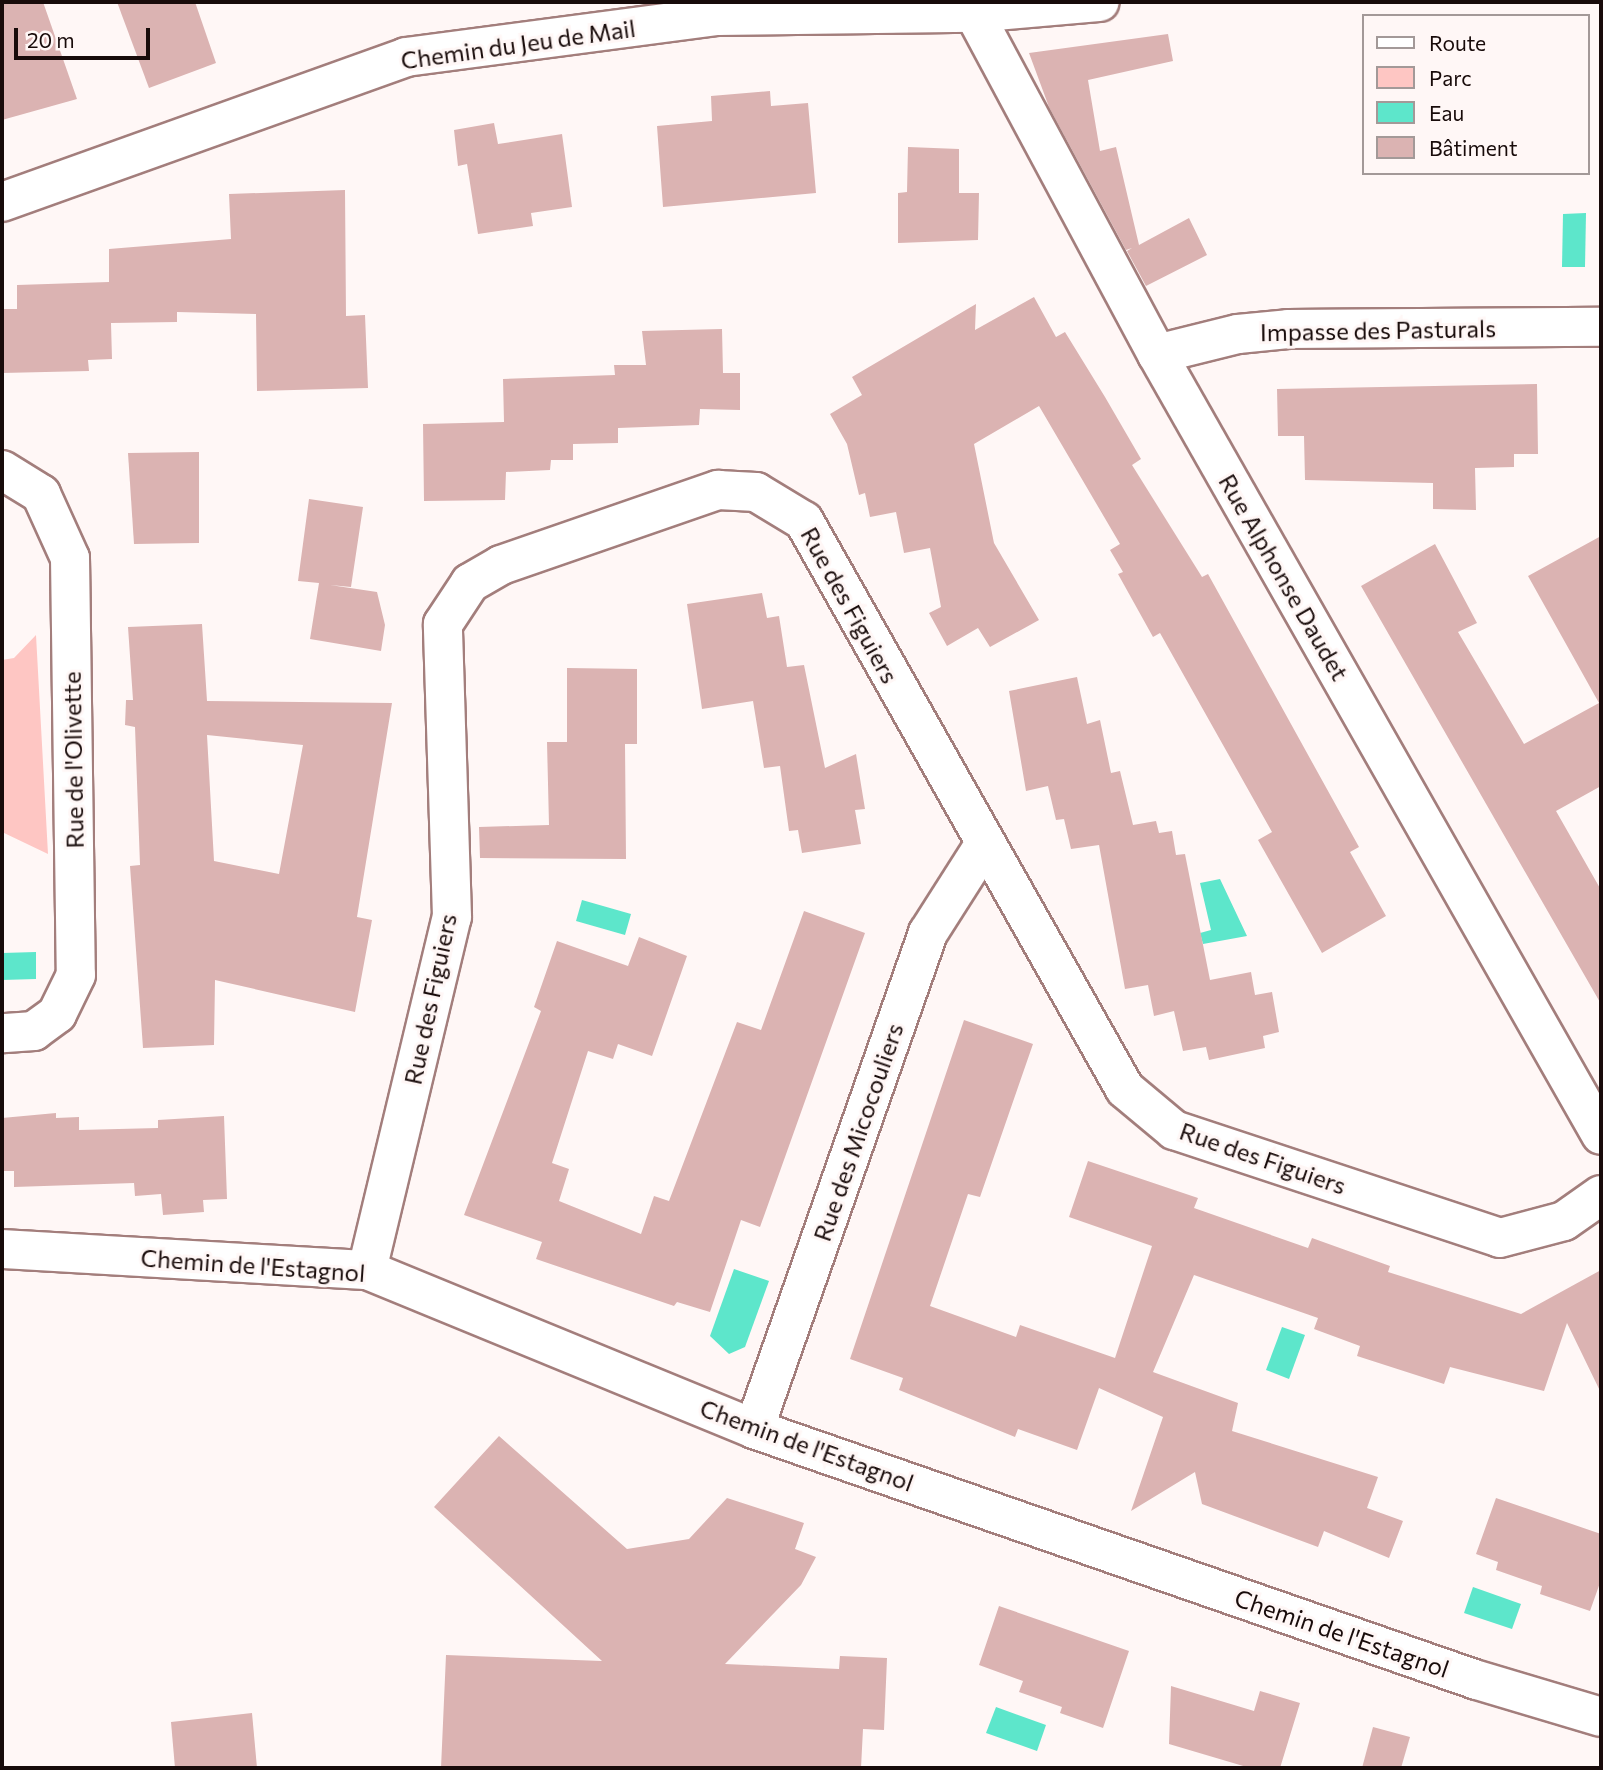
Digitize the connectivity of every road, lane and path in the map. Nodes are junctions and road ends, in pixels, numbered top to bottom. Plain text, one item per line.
1 (1100, 2) edge
2 (974, 13) junction
3 (2, 202) edge
4 (1601, 327) edge
5 (1157, 354) junction
6 (2, 470) edge
7 (984, 845) junction
8 (2, 1033) edge
9 (1601, 1135) edge
10 (1601, 1195) edge
11 (2, 1249) edge
12 (368, 1270) junction
13 (754, 1429) junction
14 (1601, 1717) edge

1 - 2 street, Chemin du Jeu de Mail
2 - 3 street, Chemin du Jeu de Mail
2 - 5 street, Rue Alphonse Daudet
4 - 5 street, Impasse des Pasturals
5 - 9 street, Rue Alphonse Daudet
6 - 8 street, Rue de l'Olivette
7 - 10 street, Rue des Figuiers
7 - 12 street, Rue des Figuiers
7 - 13 street, Rue des Micocouliers
11 - 12 street, Chemin de l'Estagnol
12 - 13 street, Chemin de l'Estagnol
13 - 14 street, Chemin de l'Estagnol

